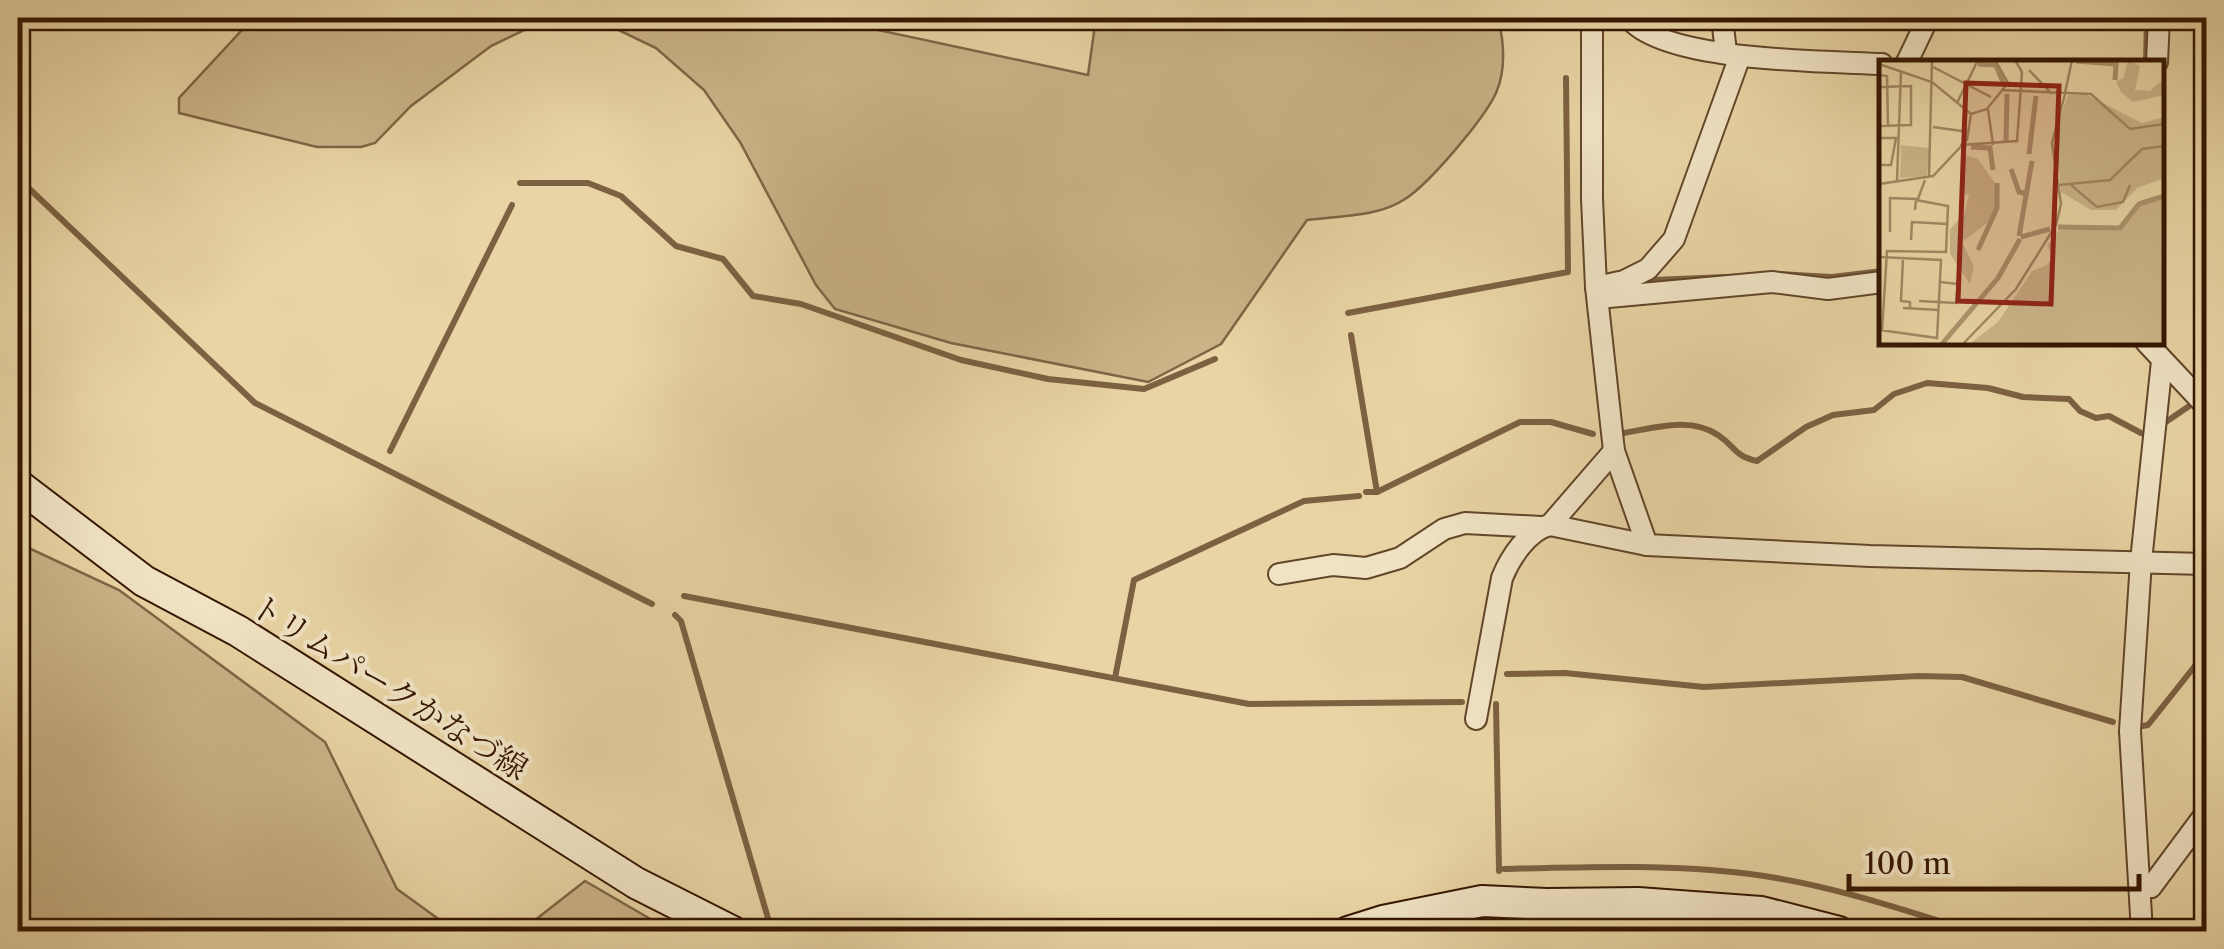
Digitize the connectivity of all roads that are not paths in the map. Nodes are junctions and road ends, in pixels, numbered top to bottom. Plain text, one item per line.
1 (1592, 18) edge
2 (1629, 18) edge
3 (1722, 18) edge
4 (1928, 18) edge
5 (2159, 18) edge
6 (1733, 54) junction
7 (1908, 60) edge
8 (2157, 60) edge
9 (1879, 64) edge
10 (1879, 282) edge
11 (1597, 293) junction
12 (2149, 345) edge
13 (2162, 361) junction
14 (2206, 406) edge
15 (1614, 451) junction
16 (18, 485) edge
17 (1545, 526) junction
18 (1647, 546) junction
19 (2140, 561) junction
20 (2206, 564) edge
21 (1278, 574) dead end
22 (1476, 719) dead end
23 (2206, 813) edge
24 (2141, 884) junction
25 (733, 932) edge
26 (1348, 932) edge
27 (1839, 932) edge
28 (2142, 932) edge

1 - 11 street
2 - 6 street
3 - 6 street
4 - 7 street
5 - 8 street
6 - 9 street
6 - 11 street
10 - 11 street
11 - 15 street
12 - 13 street
13 - 14 street
13 - 19 street
15 - 17 street
15 - 18 street
16 - 25 main road, トリムパークかなづ線
17 - 18 street
17 - 21 street
17 - 22 street
18 - 19 street
19 - 20 street
19 - 24 street
23 - 24 street
24 - 28 street
26 - 27 main road

